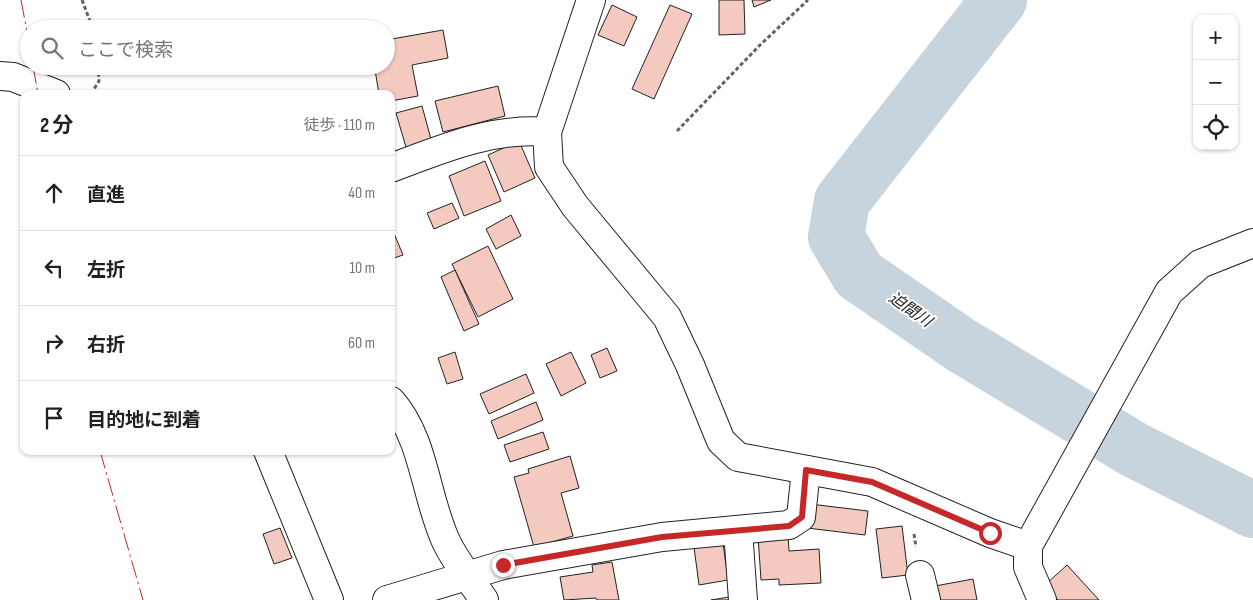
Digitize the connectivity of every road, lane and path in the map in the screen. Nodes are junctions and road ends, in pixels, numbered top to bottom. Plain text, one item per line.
1 (82, 0) edge
2 (591, 0) edge
3 (808, 0) edge
4 (90, 20) edge
5 (99, 75) edge
6 (0, 76) edge
7 (46, 90) edge
8 (94, 90) edge
9 (677, 131) dead end
10 (547, 132) junction
11 (395, 166) edge
12 (1253, 243) edge
13 (395, 404) edge
14 (270, 455) edge
15 (806, 470) junction
16 (916, 501) junction
17 (738, 530) junction
18 (1028, 546) junction
19 (468, 574) junction
20 (923, 588) edge
21 (1042, 598) edge
22 (329, 600) edge
23 (387, 600) edge
24 (484, 600) edge
25 (743, 600) edge

1 - 4 path
2 - 10 street
3 - 9 path
5 - 8 path
6 - 7 street
10 - 11 street
10 - 15 street
12 - 18 street
13 - 19 street
14 - 22 street
15 - 16 street
15 - 17 street
16 - 18 street
16 - 20 path
17 - 19 street
17 - 25 street
18 - 21 street
19 - 23 street
19 - 24 street

